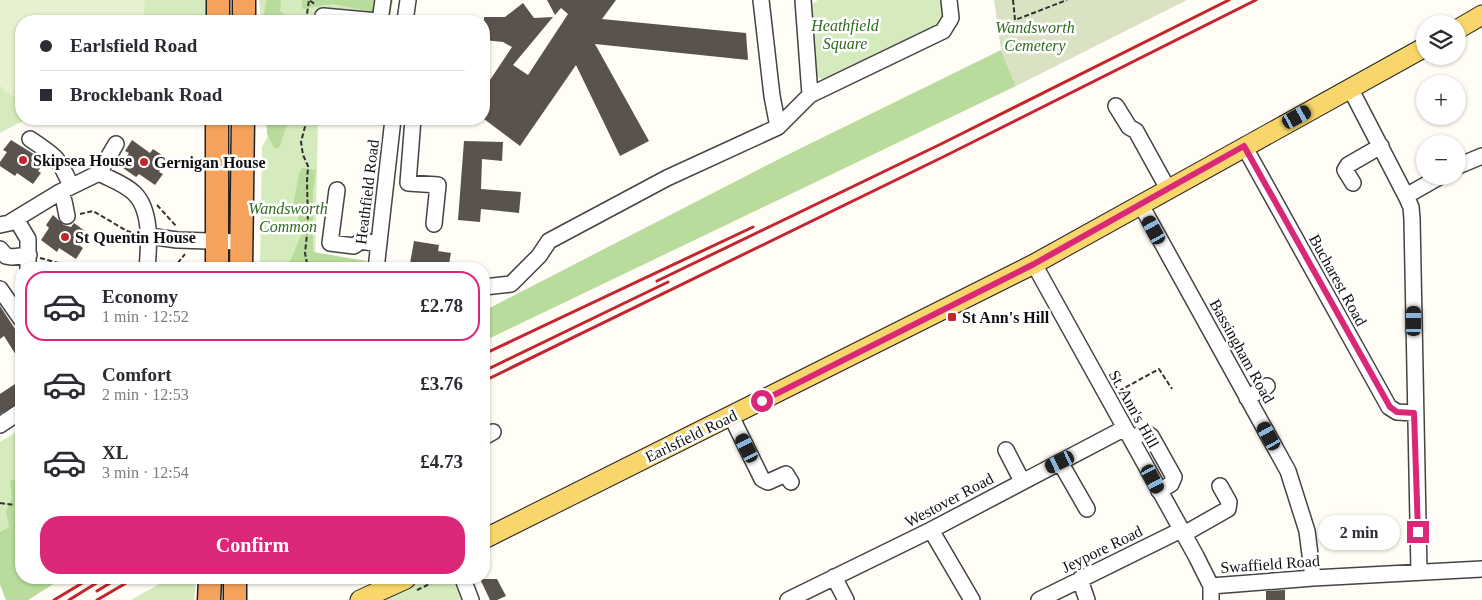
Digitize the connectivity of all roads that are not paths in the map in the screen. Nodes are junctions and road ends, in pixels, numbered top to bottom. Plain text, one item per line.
1 (218, 0) edge
2 (244, 0) edge
3 (383, 0) edge
4 (408, 0) edge
5 (761, 0) edge
6 (802, 0) edge
7 (949, 0) edge
8 (218, 15) edge
9 (244, 15) edge
10 (380, 15) edge
11 (406, 15) edge
12 (1482, 15) edge
13 (1466, 24) edge
14 (1416, 52) edge
15 (1350, 88) junction
16 (810, 95) junction
17 (1116, 106) dead end
18 (218, 125) edge
19 (243, 125) edge
20 (392, 125) edge
21 (413, 125) edge
22 (778, 127) junction
23 (30, 139) dead end
24 (116, 144) dead end
25 (1244, 146) junction
26 (1381, 146) junction
27 (1482, 156) edge
28 (1466, 163) edge
29 (99, 173) junction
30 (1352, 183) dead end
31 (1425, 185) edge
32 (66, 189) junction
33 (1168, 189) junction
34 (337, 190) dead end
35 (1406, 196) junction
36 (1141, 204) junction
37 (67, 216) road end
38 (16, 219) junction
39 (434, 224) dead end
40 (0, 225) edge
41 (149, 236) junction
42 (216, 242) junction
43 (241, 242) junction
44 (379, 244) junction
45 (0, 249) edge
46 (28, 260) edge
47 (147, 262) edge
48 (217, 262) edge
49 (241, 262) edge
50 (377, 262) edge
51 (1034, 264) junction
52 (490, 286) edge
53 (0, 289) edge
54 (15, 310) edge
55 (1268, 386) dead end
56 (1247, 398) junction
57 (1414, 413) junction
58 (15, 416) edge
59 (731, 416) junction
60 (0, 425) edge
61 (1128, 433) junction
62 (1006, 450) dead end
63 (1060, 462) junction
64 (1022, 481) junction
65 (791, 482) dead end
66 (1220, 486) dead end
67 (1087, 509) dead end
68 (931, 530) junction
69 (1182, 532) junction
70 (490, 536) edge
71 (1482, 569) edge
72 (1418, 572) junction
73 (834, 576) junction
74 (1313, 578) junction
75 (1080, 579) junction
76 (210, 584) edge
77 (235, 584) edge
78 (465, 584) edge
79 (411, 585) edge
80 (1211, 593) edge
81 (209, 600) edge
82 (235, 600) edge
83 (360, 600) edge
84 (471, 600) edge
85 (788, 600) edge
86 (846, 600) edge
87 (972, 600) edge
88 (1039, 600) edge
89 (1087, 600) edge

1 - 8 highway
2 - 9 highway
3 - 10 street
4 - 11 street
5 - 22 street
6 - 16 street
7 - 16 street
12 - 13 main road
14 - 15 main road, Earlsfield Road
15 - 25 main road, Earlsfield Road
15 - 26 street
16 - 22 street
17 - 33 street
18 - 42 highway
19 - 43 highway
20 - 44 street, Heathfield Road
21 - 39 street
22 - 52 street
23 - 32 street
24 - 29 street
25 - 33 main road, Earlsfield Road
25 - 57 street, Bucharest Road
26 - 30 street
26 - 35 street
27 - 28 street
29 - 32 street
29 - 41 street
31 - 35 street
32 - 37 street
32 - 38 street
33 - 36 main road, Earlsfield Road
34 - 44 street
35 - 57 street
36 - 51 main road, Earlsfield Road
36 - 56 street, Bassingham Road
38 - 40 street
38 - 46 street
41 - 42 street
41 - 47 street
42 - 43 street
42 - 48 highway
43 - 49 highway
44 - 50 street, Heathfield Road
45 - 46 street
51 - 59 main road, Earlsfield Road
51 - 61 street, St. Ann's Hill
53 - 54 street
55 - 56 street
56 - 74 street, Bassingham Road
57 - 72 street
58 - 60 street
59 - 65 street
59 - 70 main road, Earlsfield Road
61 - 63 street, Westover Road
61 - 69 street
62 - 64 street
63 - 64 street, Westover Road
63 - 67 street
64 - 68 street, Westover Road
66 - 69 street, Jeypore Road
68 - 73 street, Westover Road
68 - 87 street
69 - 75 street, Jeypore Road
69 - 80 street
71 - 72 street, Swaffield Road
72 - 74 street, Swaffield Road
73 - 85 street, Westover Road
73 - 86 street
74 - 80 street, Swaffield Road
75 - 88 street, Jeypore Road
75 - 89 street
76 - 81 highway
77 - 82 highway
78 - 84 street
79 - 83 main road

